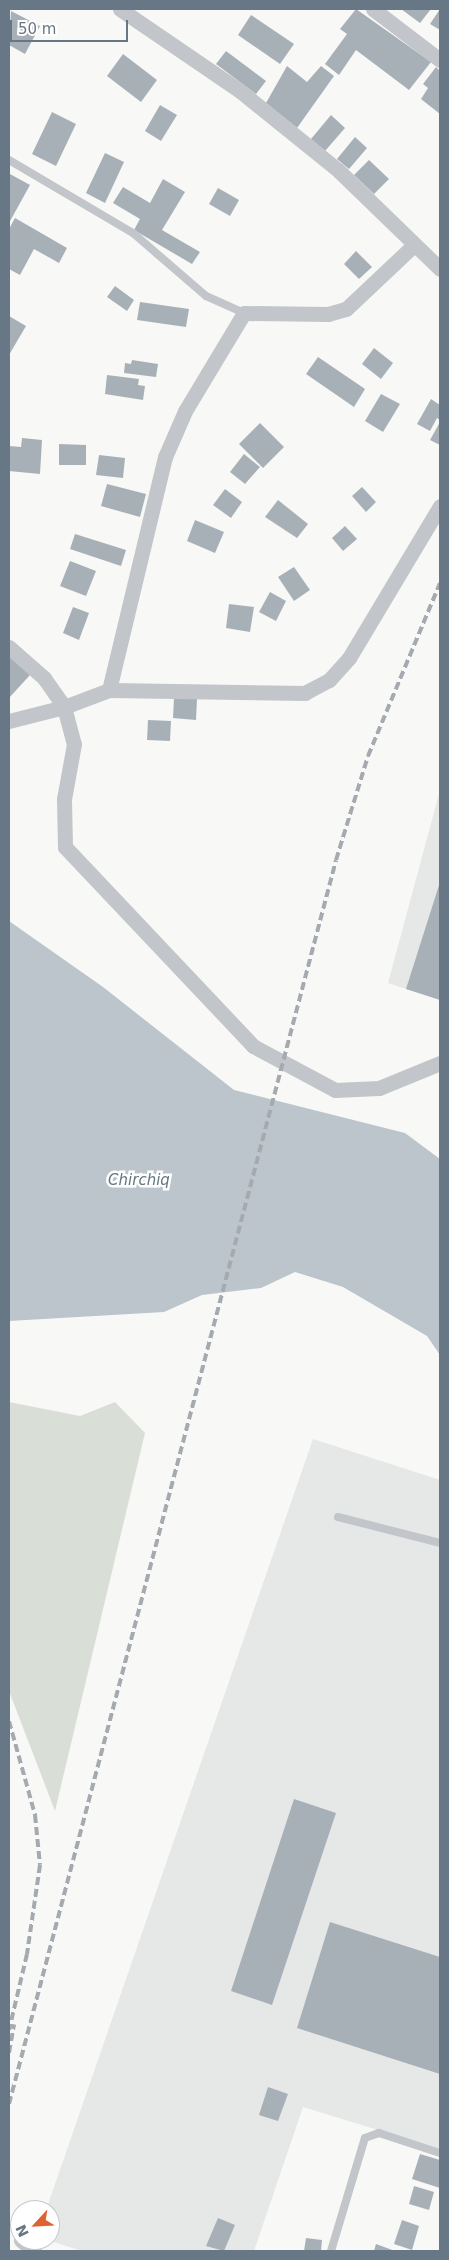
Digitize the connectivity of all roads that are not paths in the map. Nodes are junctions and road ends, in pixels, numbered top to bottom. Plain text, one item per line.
1 (120, 9) edge
2 (373, 9) edge
3 (440, 60) edge
4 (9, 160) edge
5 (414, 245) junction
6 (440, 269) edge
7 (244, 314) junction
8 (440, 506) edge
9 (9, 647) edge
10 (109, 690) junction
11 (64, 707) junction
12 (9, 721) edge
13 (440, 1063) edge
14 (338, 1517) dead end
15 (440, 1543) edge
16 (440, 2153) edge
17 (331, 2251) edge

1 - 5 street
2 - 3 street
4 - 7 lane
5 - 6 street
5 - 7 street
7 - 10 street
8 - 10 street
9 - 11 street
10 - 11 street
11 - 12 street
11 - 13 street
14 - 15 lane
16 - 17 lane

